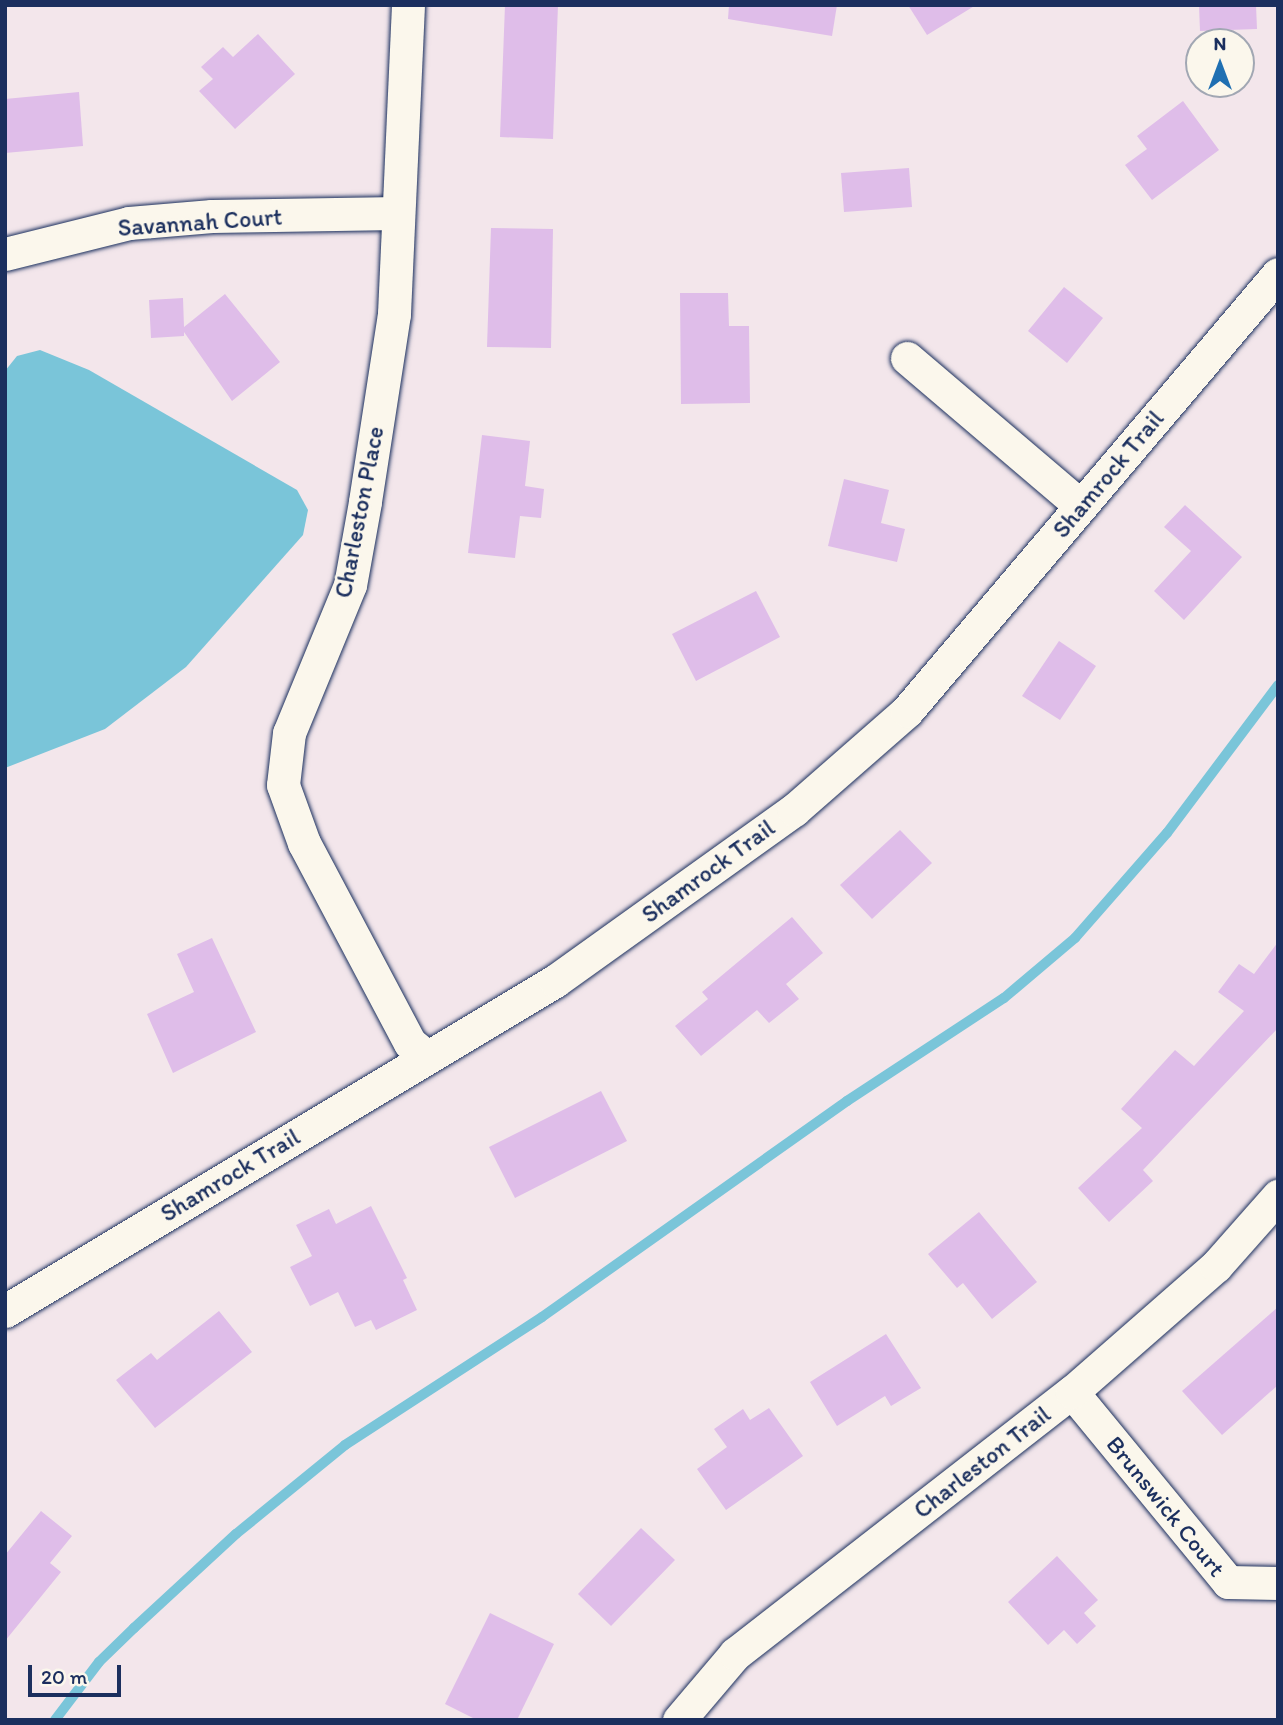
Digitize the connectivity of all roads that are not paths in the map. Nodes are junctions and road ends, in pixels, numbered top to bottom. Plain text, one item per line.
1 (408, 5) edge
2 (398, 214) junction
3 (5, 254) edge
4 (1278, 274) edge
5 (907, 358) dead end
6 (1081, 506) junction
7 (426, 1056) junction
8 (1278, 1196) edge
9 (5, 1311) edge
10 (1072, 1392) junction
11 (1278, 1583) edge
12 (680, 1720) edge

1 - 2 street, Charleston Place
2 - 3 street, Savannah Court
2 - 7 street, Charleston Place
4 - 6 street, Shamrock Trail
5 - 6 street
6 - 7 street, Shamrock Trail
7 - 9 street, Shamrock Trail
8 - 10 street, Charleston Trail
10 - 11 street, Brunswick Court
10 - 12 street, Charleston Trail

